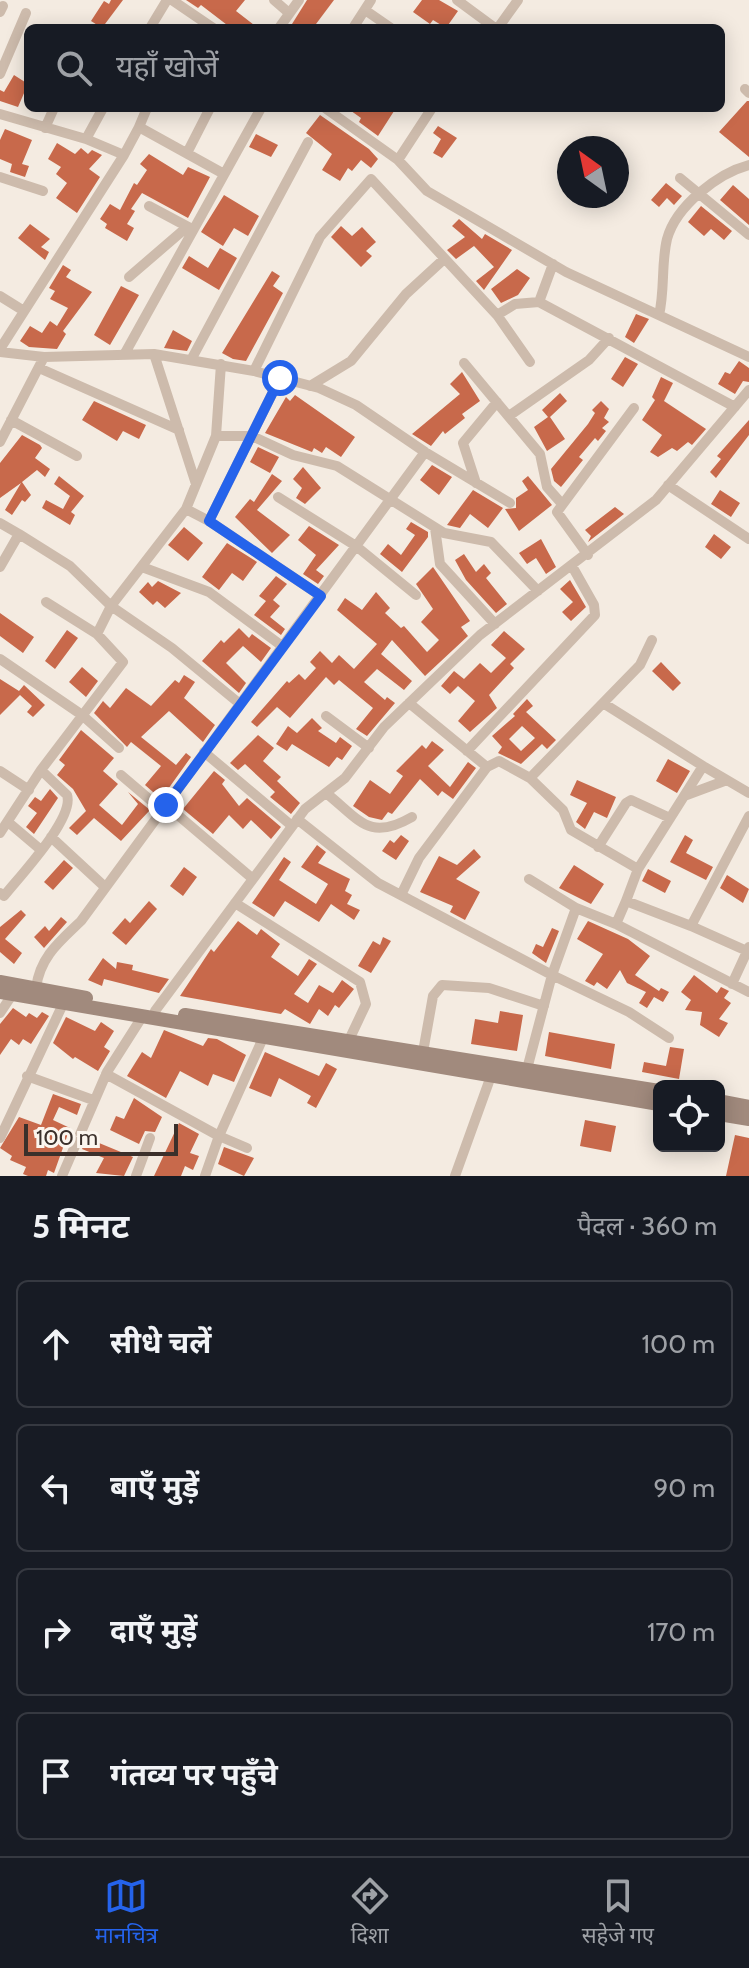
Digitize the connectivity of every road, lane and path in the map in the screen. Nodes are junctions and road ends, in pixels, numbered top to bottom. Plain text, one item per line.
1 (170, 0) edge
2 (274, 0) edge
3 (299, 0) edge
4 (371, 0) edge
5 (457, 0) edge
6 (518, 0) edge
7 (365, 10) junction
8 (26, 13) dead end
9 (289, 13) junction
10 (157, 22) edge
11 (207, 24) edge
12 (282, 24) edge
13 (356, 24) edge
14 (385, 24) edge
15 (491, 24) edge
16 (500, 24) edge
17 (0, 74) edge
18 (52, 112) edge
19 (101, 112) edge
20 (145, 112) edge
21 (208, 112) edge
22 (259, 112) edge
23 (331, 112) edge
24 (429, 112) edge
25 (0, 114) edge
26 (139, 127) junction
27 (45, 128) junction
28 (86, 139) junction
29 (308, 142) dead end
30 (187, 153) junction
31 (124, 155) junction
32 (398, 160) junction
33 (749, 164) edge
34 (224, 174) junction
35 (0, 177) edge
36 (680, 178) dead end
37 (43, 191) dead end
38 (699, 193) junction
39 (149, 206) dead end
40 (190, 228) junction
41 (749, 235) edge
42 (443, 260) junction
43 (553, 264) junction
44 (129, 277) dead end
45 (0, 296) edge
46 (539, 302) junction
47 (24, 311) junction
48 (497, 315) junction
49 (659, 315) junction
50 (609, 338) junction
51 (0, 350) edge
52 (154, 354) junction
53 (124, 355) junction
54 (749, 357) edge
55 (191, 360) junction
56 (530, 362) dead end
57 (42, 363) junction
58 (464, 363) dead end
59 (221, 364) junction
60 (254, 371) junction
61 (280, 378) junction
62 (310, 386) junction
63 (744, 400) edge
64 (497, 402) junction
65 (634, 408) dead end
66 (509, 416) junction
67 (11, 420) junction
68 (179, 430) junction
69 (216, 436) junction
70 (252, 436) junction
71 (0, 442) edge
72 (425, 452) junction
73 (77, 456) dead end
74 (476, 483) junction
75 (196, 484) junction
76 (668, 485) junction
77 (278, 497) dead end
78 (389, 500) junction
79 (510, 503) dead end
80 (562, 504) junction
81 (186, 509) junction
82 (209, 521) junction
83 (0, 523) edge
84 (435, 528) junction
85 (19, 534) junction
86 (749, 539) edge
87 (356, 546) junction
88 (588, 555) junction
89 (572, 566) junction
90 (0, 567) edge
91 (142, 567) junction
92 (538, 591) junction
93 (416, 595) dead end
94 (321, 596) junction
95 (46, 602) dead end
96 (111, 606) junction
97 (495, 624) junction
98 (97, 634) junction
99 (652, 640) dead end
100 (282, 646) junction
101 (0, 659) edge
102 (409, 703) junction
103 (603, 703) junction
104 (240, 704) junction
105 (82, 715) junction
106 (326, 716) dead end
107 (119, 748) dead end
108 (369, 748) junction
109 (467, 751) junction
110 (204, 752) junction
111 (703, 766) junction
112 (487, 767) junction
113 (41, 770) junction
114 (0, 771) edge
115 (121, 775) dead end
116 (530, 778) junction
117 (727, 780) junction
118 (29, 790) junction
119 (326, 793) junction
120 (749, 793) edge
121 (684, 796) junction
122 (164, 808) junction
123 (749, 816) edge
124 (412, 817) dead end
125 (670, 818) junction
126 (8, 822) junction
127 (295, 822) junction
128 (0, 833) edge
129 (51, 837) junction
130 (598, 847) junction
131 (41, 850) junction
132 (638, 869) junction
133 (253, 879) junction
134 (529, 879) dead end
135 (105, 887) junction
136 (0, 893) edge
137 (401, 895) junction
138 (626, 901) junction
139 (235, 903) junction
140 (576, 908) junction
141 (616, 924) junction
142 (691, 926) junction
143 (748, 949) edge
144 (552, 975) junction
145 (0, 982) edge
146 (732, 984) junction
147 (36, 988) junction
148 (749, 992) edge
149 (6, 994) edge
150 (63, 1004) junction
151 (544, 1006) junction
152 (0, 1013) edge
153 (148, 1014) junction
154 (263, 1038) junction
155 (669, 1038) dead end
156 (349, 1040) junction
157 (423, 1052) junction
158 (527, 1069) junction
159 (106, 1074) junction
160 (27, 1076) junction
161 (491, 1076) junction
162 (653, 1090) edge
163 (93, 1100) junction
164 (725, 1102) edge
165 (653, 1103) edge
166 (749, 1107) edge
167 (725, 1115) edge
168 (749, 1119) edge
169 (219, 1136) junction
170 (0, 1138) edge
171 (150, 1138) dead end
172 (247, 1148) dead end
173 (62, 1176) edge
174 (136, 1176) edge
175 (205, 1176) edge
176 (455, 1176) edge

1 - 10 street
1 - 11 street
2 - 9 street
3 - 9 street
4 - 7 street
5 - 15 street
6 - 16 street
7 - 13 street
7 - 14 street
8 - 17 street
9 - 12 street
18 - 27 street
19 - 28 street
20 - 26 street
21 - 30 street
22 - 34 street
23 - 32 street
24 - 32 street
25 - 27 street
26 - 30 street
26 - 31 street
27 - 28 street
28 - 31 street
29 - 55 street
30 - 34 street
31 - 47 street
32 - 43 street
33 - 38 street
34 - 40 street
35 - 37 street
36 - 38 street
38 - 41 street
38 - 49 street
39 - 40 street
40 - 44 street
40 - 53 street
42 - 48 street
42 - 60 street
42 - 62 street
43 - 46 street
43 - 49 street
45 - 47 street
46 - 48 street
46 - 50 street
47 - 51 street
48 - 56 street
49 - 54 street
50 - 63 street
50 - 66 street
51 - 57 street
52 - 53 street
52 - 55 street
52 - 68 street
53 - 57 street
55 - 59 street
57 - 67 street
57 - 68 street
58 - 64 street
59 - 60 street
59 - 69 street
60 - 61 street
61 - 62 street
61 - 70 street
62 - 72 street
63 - 76 street
64 - 66 street
64 - 74 street
65 - 80 street
66 - 80 street
67 - 71 street
67 - 73 street
68 - 75 street
69 - 70 street
69 - 75 street
70 - 78 street
70 - 82 street
72 - 74 street
72 - 78 street
74 - 79 street
75 - 81 street
76 - 86 street
76 - 88 street
77 - 87 street
78 - 84 street
78 - 87 street
80 - 88 street
81 - 82 street
81 - 91 street
82 - 94 street
83 - 85 street
84 - 92 street
84 - 97 street
85 - 90 street
85 - 96 street
87 - 93 street
87 - 94 street
88 - 89 street
89 - 92 street
89 - 109 street
91 - 96 street
91 - 100 street
92 - 97 street
94 - 100 street
95 - 98 street
96 - 98 street
96 - 104 street
97 - 102 street
98 - 105 street
99 - 103 street
100 - 104 street
101 - 105 street
102 - 108 street
102 - 109 street
103 - 111 street
103 - 116 street
104 - 110 street
105 - 107 street
105 - 113 street
106 - 108 street
108 - 119 street
109 - 112 street
110 - 122 street
110 - 127 street
111 - 117 street
111 - 121 street
112 - 116 street
112 - 137 street
113 - 118 street
113 - 129 street
114 - 118 street
115 - 122 street
116 - 130 street
117 - 120 street
117 - 121 street
118 - 126 street
119 - 124 street
119 - 127 street
121 - 125 street
122 - 133 street
122 - 135 street
123 - 142 street
125 - 130 street
125 - 132 street
126 - 128 street
126 - 131 street
127 - 133 street
127 - 137 street
129 - 131 street
129 - 135 street
130 - 132 street
131 - 136 street
132 - 138 street
133 - 139 street
134 - 140 street
135 - 147 street
137 - 144 street
138 - 141 street
138 - 142 street
139 - 153 street
139 - 156 street
140 - 141 street
140 - 144 street
141 - 146 street
142 - 143 street
143 - 146 street
144 - 151 street
144 - 155 street
145 - 147 main road
146 - 148 street
147 - 153 main road
149 - 150 main road
149 - 152 street
150 - 153 main road
150 - 160 street
151 - 157 street
151 - 158 street
153 - 154 main road
153 - 156 main road
153 - 159 street
154 - 161 main road
154 - 169 street
156 - 157 main road
157 - 158 main road
158 - 162 main road
159 - 163 street
159 - 169 street
160 - 163 street
160 - 170 street
161 - 165 main road
161 - 176 street
163 - 173 street
164 - 166 main road
167 - 168 main road
169 - 172 street
169 - 175 street
171 - 174 street

